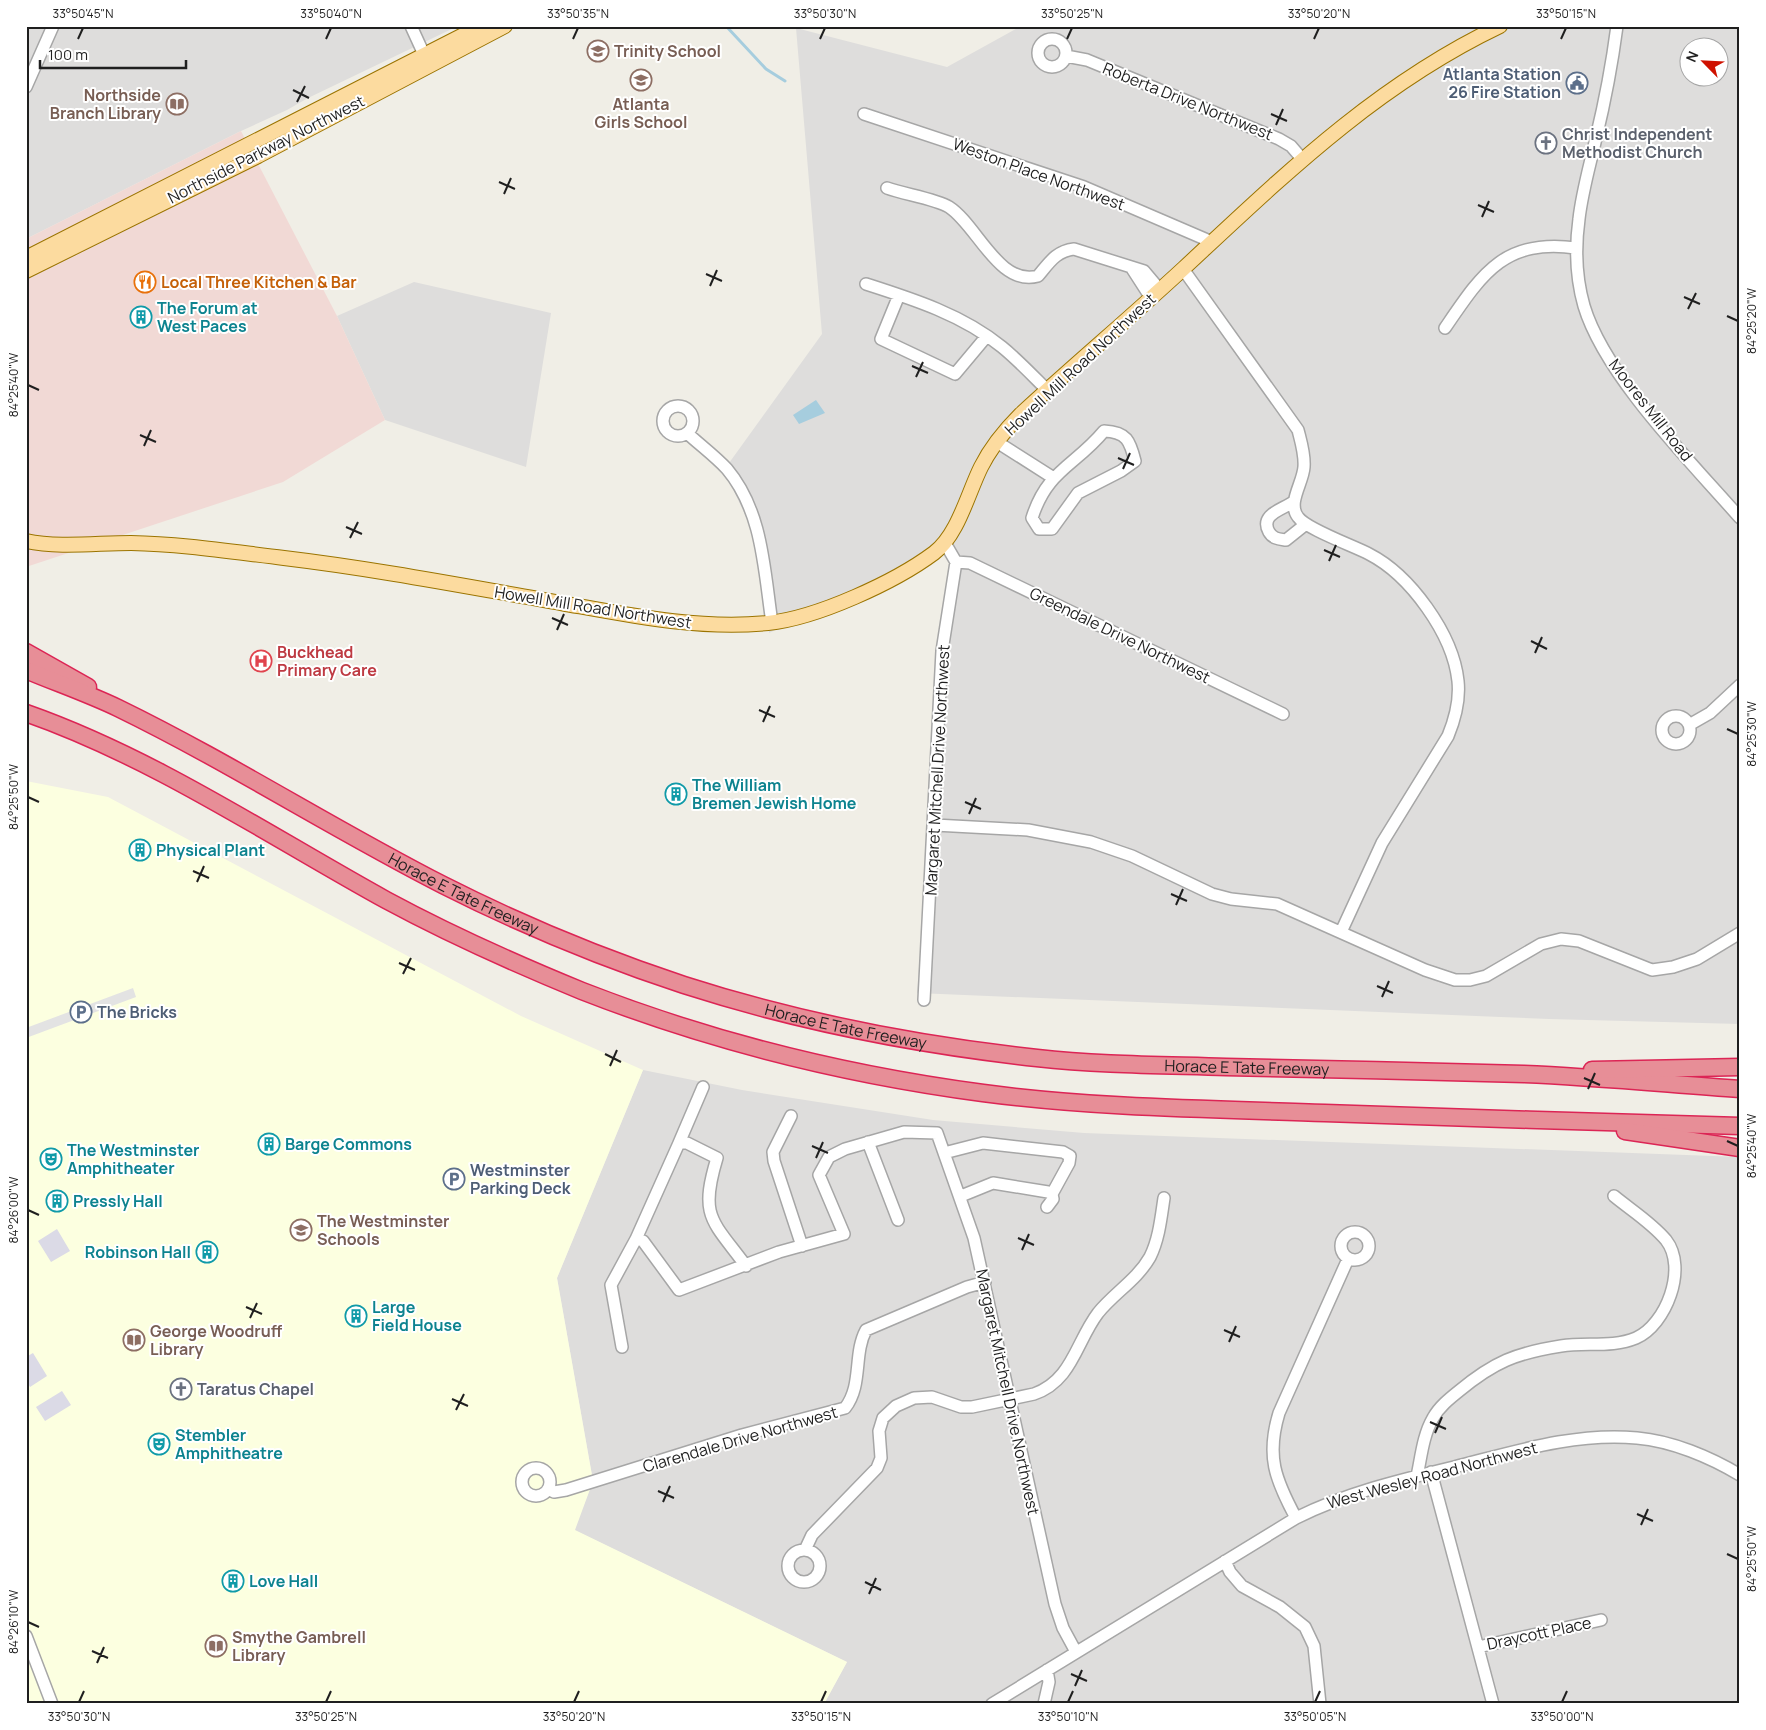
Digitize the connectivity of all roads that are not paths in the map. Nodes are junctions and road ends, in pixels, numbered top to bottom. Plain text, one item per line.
1 (53, 26) edge
2 (411, 26) edge
3 (481, 26) edge
4 (505, 26) edge
5 (1500, 26) edge
6 (1617, 26) edge
7 (1066, 56) dead end
8 (427, 60) junction
9 (26, 87) edge
10 (864, 114) dead end
11 (1303, 160) junction
12 (887, 188) dead end
13 (1212, 242) junction
14 (1576, 248) junction
15 (26, 258) edge
16 (1183, 269) junction
17 (26, 271) edge
18 (866, 284) dead end
19 (1155, 294) junction
20 (899, 295) junction
21 (1445, 328) dead end
22 (986, 337) junction
23 (1047, 390) junction
24 (687, 433) dead end
25 (997, 442) junction
26 (1052, 477) junction
27 (1294, 502) junction
28 (1740, 518) edge
29 (1306, 524) junction
30 (26, 541) edge
31 (945, 543) junction
32 (956, 562) junction
33 (772, 623) junction
34 (26, 652) edge
35 (26, 670) edge
36 (1740, 685) edge
37 (112, 705) junction
38 (26, 713) edge
39 (1283, 714) dead end
40 (1689, 725) dead end
41 (935, 825) junction
42 (1340, 932) junction
43 (1740, 933) edge
44 (924, 1000) dead end
45 (1740, 1067) edge
46 (1528, 1074) junction
47 (702, 1087) dead end
48 (1740, 1089) edge
49 (791, 1116) dead end
50 (1577, 1122) junction
51 (1740, 1126) edge
52 (868, 1142) junction
53 (679, 1143) junction
54 (1740, 1148) edge
55 (944, 1153) junction
56 (1052, 1194) junction
57 (960, 1196) junction
58 (1614, 1196) dead end
59 (1164, 1198) dead end
60 (1047, 1207) dead end
61 (898, 1220) dead end
62 (636, 1239) junction
63 (802, 1246) junction
64 (1348, 1259) dead end
65 (746, 1266) junction
66 (985, 1282) junction
67 (622, 1347) dead end
68 (1009, 1399) junction
69 (1431, 1472) junction
70 (1740, 1475) edge
71 (1417, 1476) junction
72 (548, 1489) dead end
73 (1296, 1518) junction
74 (805, 1550) dead end
75 (1225, 1561) junction
76 (1601, 1620) dead end
77 (26, 1636) edge
78 (1478, 1647) junction
79 (1076, 1652) junction
80 (1047, 1670) junction
81 (52, 1704) edge
82 (992, 1704) edge
83 (1044, 1704) edge
84 (1320, 1704) edge
85 (1493, 1704) edge

1 - 9 street
2 - 8 street
3 - 8 main road, Northside Parkway Northwest
4 - 8 main road, Northside Parkway Northwest
5 - 11 main road, Howell Mill Road Northwest
6 - 14 street, Moores Mill Road
7 - 11 street, Roberta Drive Northwest
8 - 15 main road, Northside Parkway Northwest
8 - 17 main road, Northside Parkway Northwest
10 - 13 street, Weston Place Northwest
11 - 13 main road, Howell Mill Road Northwest
12 - 19 street
13 - 16 main road, Howell Mill Road Northwest
14 - 21 street
14 - 28 street, Moores Mill Road
16 - 19 main road, Howell Mill Road Northwest
16 - 27 street
18 - 20 street
19 - 23 main road, Howell Mill Road Northwest
20 - 22 street
20 - 22 street
22 - 23 street
23 - 25 main road, Howell Mill Road Northwest
24 - 33 street
25 - 26 street
25 - 31 main road, Howell Mill Road Northwest
26 - 26 street
27 - 29 street
27 - 29 street
29 - 42 street
30 - 33 main road, Howell Mill Road Northwest
31 - 32 street
31 - 33 main road, Howell Mill Road Northwest
32 - 39 street, Greendale Drive Northwest
32 - 41 street, Margaret Mitchell Drive Northwest
34 - 37 highway
35 - 37 highway, Horace E Tate Freeway
36 - 40 street
37 - 46 highway, Horace E Tate Freeway
38 - 50 highway
41 - 42 street
41 - 44 street, Margaret Mitchell Drive Northwest
42 - 43 street
45 - 46 highway
46 - 48 highway, Horace E Tate Freeway
47 - 53 street
49 - 63 street
50 - 51 highway
50 - 54 highway
52 - 55 street, Margaret Mitchell Drive Northwest
52 - 61 street
52 - 63 street
53 - 62 street
53 - 65 street
55 - 56 street
55 - 57 street, Margaret Mitchell Drive Northwest
56 - 57 street
56 - 60 street
57 - 66 street, Margaret Mitchell Drive Northwest
58 - 71 street
59 - 68 street
62 - 65 street
62 - 67 street
63 - 65 street
64 - 73 street
66 - 68 street, Margaret Mitchell Drive Northwest
66 - 72 street, Clarendale Drive Northwest
68 - 74 street
68 - 79 street, Margaret Mitchell Drive Northwest
69 - 70 street, West Wesley Road Northwest
69 - 71 street, West Wesley Road Northwest
69 - 78 street
71 - 73 street, West Wesley Road Northwest
73 - 75 street, West Wesley Road Northwest
75 - 79 street, West Wesley Road Northwest
75 - 84 street
76 - 78 street, Draycott Place
77 - 81 street
78 - 85 street
79 - 80 street, West Wesley Road Northwest
80 - 82 street, West Wesley Road Northwest
80 - 83 street

